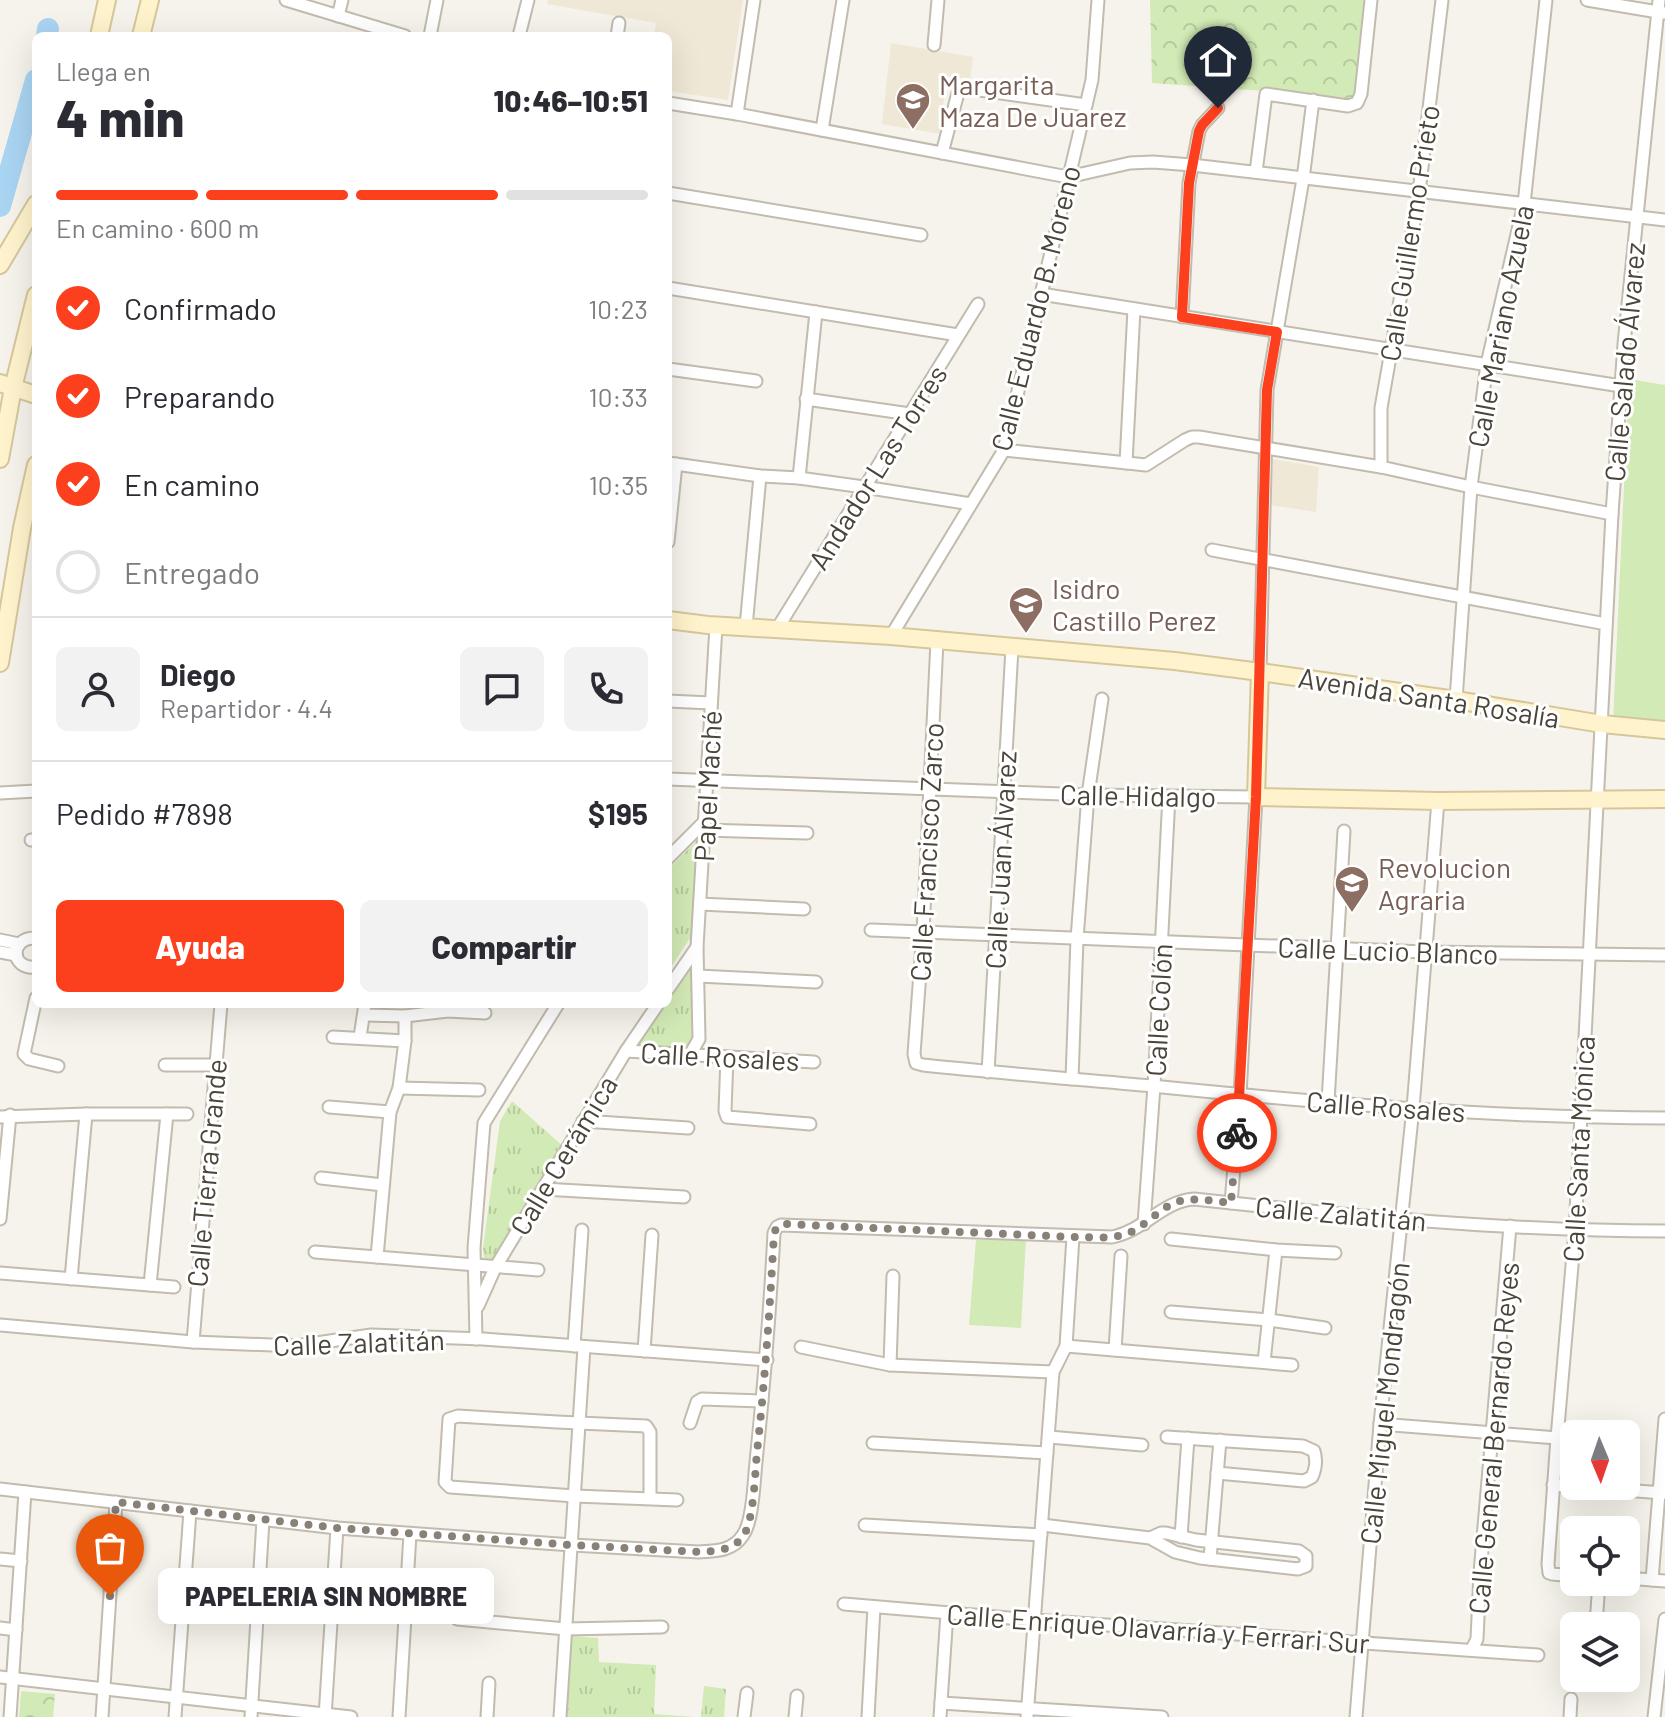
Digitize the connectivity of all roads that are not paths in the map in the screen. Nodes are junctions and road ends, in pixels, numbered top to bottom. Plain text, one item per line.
1 (107, 0) edge
2 (150, 0) edge
3 (286, 0) edge
4 (342, 0) edge
5 (437, 0) edge
6 (528, 0) edge
7 (754, 0) edge
8 (843, 0) edge
9 (938, 0) edge
10 (1098, 0) edge
11 (1371, 0) edge
12 (1442, 0) edge
13 (1546, 0) edge
14 (1587, 0) edge
15 (1660, 8) edge
16 (338, 16) junction
17 (619, 23) dead end
18 (100, 32) edge
19 (142, 32) edge
20 (392, 32) edge
21 (431, 32) edge
22 (520, 32) edge
23 (618, 32) edge
24 (934, 45) dead end
25 (1313, 100) junction
26 (672, 104) edge
27 (1086, 105) junction
28 (1218, 108) dead end
29 (737, 114) junction
30 (822, 130) junction
31 (942, 153) junction
32 (1192, 165) junction
33 (1256, 172) junction
34 (1068, 177) junction
35 (1303, 179) junction
36 (1419, 192) junction
37 (672, 194) edge
38 (1524, 204) junction
39 (32, 211) edge
40 (1636, 217) junction
41 (1665, 220) edge
42 (921, 235) dead end
43 (0, 265) edge
44 (672, 289) edge
45 (1041, 294) junction
46 (978, 304) dead end
47 (32, 306) edge
48 (1134, 309) junction
49 (816, 312) junction
50 (1182, 317) junction
51 (1277, 332) junction
52 (958, 335) junction
53 (1392, 349) junction
54 (1487, 364) junction
55 (672, 370) edge
56 (756, 381) dead end
57 (1621, 386) junction
58 (4, 387) edge
59 (32, 394) edge
60 (806, 399) junction
61 (910, 414) junction
62 (1266, 448) junction
63 (1004, 450) junction
64 (0, 459) edge
65 (1126, 463) junction
66 (672, 464) edge
67 (1381, 467) junction
68 (760, 476) junction
69 (799, 478) junction
70 (32, 483) edge
71 (864, 487) junction
72 (1471, 487) junction
73 (971, 504) junction
74 (1612, 514) junction
75 (1212, 550) dead end
76 (1263, 559) junction
77 (1464, 598) junction
78 (672, 620) edge
79 (1606, 624) junction
80 (716, 626) junction
81 (746, 627) junction
82 (777, 629) junction
83 (891, 636) junction
84 (937, 641) junction
85 (1012, 648) junction
86 (0, 663) edge
87 (1260, 672) junction
88 (1102, 699) dead end
89 (1456, 700) junction
90 (672, 701) edge
91 (711, 703) junction
92 (1602, 724) junction
93 (1665, 730) edge
94 (672, 779) edge
95 (707, 781) junction
96 (930, 789) junction
97 (32, 791) edge
98 (1004, 792) junction
99 (0, 793) edge
100 (1088, 795) junction
101 (1169, 796) junction
102 (1256, 797) junction
103 (1598, 799) junction
104 (1665, 799) edge
105 (1438, 801) junction
106 (704, 825) junction
107 (1344, 831) dead end
108 (807, 833) dead end
109 (672, 854) edge
110 (700, 904) junction
111 (804, 909) dead end
112 (871, 930) dead end
113 (923, 932) junction
114 (996, 935) junction
115 (32, 938) edge
116 (1077, 939) junction
117 (0, 940) edge
118 (1161, 942) junction
119 (1249, 945) junction
120 (697, 947) junction
121 (1337, 949) junction
122 (18, 950) junction
123 (0, 952) edge
124 (1425, 952) junction
125 (1589, 954) junction
126 (1665, 955) edge
127 (32, 968) edge
128 (698, 976) junction
129 (816, 982) dead end
130 (672, 983) edge
131 (34, 1008) edge
132 (221, 1008) edge
133 (444, 1008) edge
134 (455, 1008) edge
135 (556, 1008) edge
136 (655, 1008) edge
137 (365, 1009) edge
138 (485, 1013) dead end
139 (405, 1016) junction
140 (333, 1037) dead end
141 (360, 1037) junction
142 (405, 1041) junction
143 (626, 1051) junction
144 (691, 1053) junction
145 (727, 1057) junction
146 (814, 1062) dead end
147 (916, 1063) joint
148 (165, 1065) dead end
149 (215, 1065) junction
150 (58, 1066) dead end
151 (988, 1072) junction
152 (1072, 1079) junction
153 (1154, 1086) junction
154 (399, 1088) junction
155 (479, 1090) dead end
156 (1240, 1095) junction
157 (1328, 1102) junction
158 (329, 1107) dead end
159 (1413, 1108) junction
160 (390, 1112) junction
161 (86, 1114) junction
162 (167, 1114) junction
163 (187, 1114) dead end
164 (5, 1116) edge
165 (1581, 1118) junction
166 (1665, 1118) edge
167 (583, 1121) junction
168 (810, 1124) dead end
169 (688, 1128) dead end
170 (321, 1178) dead end
171 (383, 1185) junction
172 (543, 1189) junction
173 (684, 1197) dead end
174 (1231, 1203) junction
175 (0, 1219) edge
176 (1402, 1219) junction
177 (1144, 1224) junction
178 (1510, 1226) junction
179 (582, 1230) dead end
180 (1575, 1231) junction
181 (1665, 1231) edge
182 (652, 1235) dead end
183 (1073, 1237) junction
184 (1171, 1239) dead end
185 (1276, 1250) junction
186 (315, 1252) dead end
187 (1335, 1253) dead end
188 (1121, 1256) dead end
189 (377, 1257) junction
190 (473, 1265) junction
191 (495, 1268) junction
192 (538, 1270) dead end
193 (0, 1273) edge
194 (893, 1276) dead end
195 (71, 1279) junction
196 (150, 1285) junction
197 (174, 1287) dead end
198 (476, 1310) junction
199 (1171, 1312) dead end
200 (1269, 1320) junction
201 (0, 1325) edge
202 (1325, 1328) dead end
203 (476, 1339) junction
204 (193, 1342) junction
205 (579, 1346) junction
206 (1066, 1346) junction
207 (801, 1347) dead end
208 (1115, 1350) junction
209 (644, 1351) junction
210 (767, 1360) junction
211 (1264, 1362) junction
212 (890, 1365) junction
213 (1292, 1365) dead end
214 (1053, 1372) junction
215 (762, 1401) junction
216 (1665, 1419) edge
217 (579, 1423) junction
218 (690, 1423) dead end
219 (1380, 1424) junction
220 (1492, 1433) junction
221 (1049, 1437) junction
222 (1167, 1437) dead end
223 (1188, 1438) junction
224 (1557, 1438) junction
225 (1220, 1440) junction
226 (873, 1443) dead end
227 (1142, 1445) dead end
228 (1047, 1453) junction
229 (1217, 1473) junction
230 (1553, 1485) junction
231 (0, 1489) edge
232 (25, 1492) junction
233 (1662, 1493) edge
234 (575, 1496) junction
235 (650, 1498) junction
236 (677, 1500) dead end
237 (116, 1502) junction
238 (190, 1511) junction
239 (263, 1520) junction
240 (865, 1525) dead end
241 (337, 1528) junction
242 (1041, 1530) junction
243 (410, 1534) junction
244 (1181, 1537) junction
245 (1150, 1538) junction
246 (1212, 1542) junction
247 (572, 1545) junction
248 (0, 1559) edge
249 (1210, 1559) junction
250 (21, 1561) junction
251 (1560, 1575) edge
252 (1659, 1580) edge
253 (844, 1604) dead end
254 (874, 1607) junction
255 (947, 1613) junction
256 (457, 1619) dead end
257 (1665, 1619) edge
258 (1034, 1620) junction
259 (662, 1627) dead end
260 (0, 1628) edge
261 (566, 1629) junction
262 (16, 1630) junction
263 (1362, 1642) junction
264 (1472, 1649) junction
265 (1538, 1655) dead end
266 (6, 1678) edge
267 (489, 1683) dead end
268 (104, 1689) junction
269 (747, 1693) dead end
270 (797, 1696) dead end
271 (177, 1697) junction
272 (1571, 1699) dead end
273 (941, 1703) junction
274 (251, 1711) edge
275 (1028, 1713) edge
276 (326, 1715) edge
277 (10, 1717) edge
278 (102, 1717) edge
279 (175, 1717) edge
280 (351, 1717) edge
281 (399, 1717) edge
282 (487, 1717) edge
283 (560, 1717) edge
284 (744, 1717) edge
285 (795, 1717) edge
286 (868, 1717) edge
287 (940, 1717) edge
288 (1162, 1717) edge
289 (1356, 1717) edge
290 (1570, 1717) edge
291 (1654, 1717) edge

1 - 18 street
2 - 19 street
3 - 16 street
4 - 16 street
5 - 21 street
6 - 22 street
7 - 29 street
8 - 30 street
9 - 24 street
10 - 27 street, Calle Eduardo B. Moreno
11 - 25 street
12 - 36 street, Calle Guillermo Prieto
13 - 38 street, Calle Mariano Azuela
14 - 15 street
15 - 40 street, Calle Salado Álvarez
16 - 20 street
17 - 23 street
25 - 33 street
25 - 35 street
26 - 29 street
27 - 31 street
27 - 34 street, Calle Eduardo B. Moreno
28 - 32 street
29 - 30 street
30 - 31 street
31 - 34 street
32 - 33 street
32 - 34 street
32 - 50 street
33 - 35 street
34 - 45 street, Calle Eduardo B. Moreno
35 - 36 street
35 - 51 street
36 - 38 street
36 - 53 street, Calle Guillermo Prieto
37 - 42 street
38 - 40 street
38 - 54 street, Calle Mariano Azuela
39 - 43 street
40 - 41 street
40 - 57 street, Calle Salado Álvarez
44 - 49 street
45 - 48 street
45 - 63 street, Calle Eduardo B. Moreno
46 - 52 street, Andador Las Torres
47 - 58 street
48 - 50 street
48 - 65 street
49 - 52 street
49 - 60 street
50 - 51 street
51 - 53 street
51 - 62 street
52 - 61 street, Andador Las Torres
53 - 54 street
53 - 67 street, Calle Guillermo Prieto
54 - 57 street
54 - 72 street, Calle Mariano Azuela
55 - 56 street
57 - 74 street, Calle Salado Álvarez
58 - 59 street
58 - 64 street
60 - 61 street
60 - 69 street
61 - 71 street, Andador Las Torres
62 - 65 street
62 - 67 street
62 - 76 street
63 - 65 street
63 - 73 street, Calle Eduardo B. Moreno
66 - 68 street
67 - 72 street
68 - 69 street
68 - 81 street
69 - 71 street
70 - 86 street
71 - 73 street
71 - 82 street, Andador Las Torres
72 - 74 street
72 - 77 street, Calle Mariano Azuela
73 - 83 street, Calle Eduardo B. Moreno
74 - 79 street, Calle Salado Álvarez
75 - 76 street
76 - 77 street
76 - 87 street
77 - 79 street
77 - 89 street, Calle Mariano Azuela
78 - 80 street, Avenida Santa Rosalía
79 - 92 street, Calle Salado Álvarez
80 - 81 street, Avenida Santa Rosalía
80 - 91 street, Papel Maché
81 - 82 street, Avenida Santa Rosalía
82 - 83 street, Avenida Santa Rosalía
83 - 84 street, Avenida Santa Rosalía
84 - 85 street, Avenida Santa Rosalía
84 - 96 street, Calle Francisco Zarco
85 - 87 street, Avenida Santa Rosalía
85 - 98 street, Calle Juan Álvarez
87 - 89 street, Avenida Santa Rosalía
87 - 102 street
88 - 100 street
89 - 92 street, Avenida Santa Rosalía
90 - 91 street
91 - 95 street, Papel Maché
92 - 93 street, Avenida Santa Rosalía
92 - 103 street, Calle Santa Mónica
94 - 95 street, Calle Hidalgo
95 - 96 street, Calle Hidalgo
95 - 106 street, Papel Maché
96 - 98 street, Calle Hidalgo
96 - 113 street, Calle Francisco Zarco
97 - 99 street
98 - 100 street, Calle Hidalgo
98 - 114 street, Calle Juan Álvarez
100 - 101 street, Calle Hidalgo
100 - 116 street
101 - 102 street, Calle Hidalgo
101 - 118 street, Calle Colón
102 - 105 street, Calle Hidalgo
102 - 119 street
103 - 104 street, Calle Hidalgo
103 - 105 street, Calle Hidalgo
103 - 125 street, Calle Santa Mónica
105 - 124 street, Calle Miguel Mondragón
106 - 108 street
106 - 109 street
106 - 110 street, Papel Maché
107 - 121 street
110 - 111 street
110 - 120 street, Papel Maché
112 - 113 street, Calle Lucio Blanco
113 - 114 street, Calle Lucio Blanco
113 - 147 street, Calle Francisco Zarco
114 - 116 street, Calle Lucio Blanco
114 - 151 street, Calle Juan Álvarez
115 - 122 street
116 - 118 street, Calle Lucio Blanco
116 - 152 street
117 - 122 street
118 - 119 street, Calle Lucio Blanco
118 - 153 street, Calle Colón
119 - 121 street, Calle Lucio Blanco
119 - 156 street
120 - 128 street, Papel Maché
120 - 130 street
121 - 124 street, Calle Lucio Blanco
121 - 157 street
122 - 123 street
122 - 127 street
124 - 125 street, Calle Lucio Blanco
124 - 159 street, Calle Miguel Mondragón
125 - 126 street, Calle Lucio Blanco
125 - 165 street, Calle Santa Mónica
128 - 129 street
128 - 144 street, Papel Maché
131 - 150 street
132 - 149 street, Calle Tierra Grande
133 - 139 street
134 - 138 street
135 - 190 street
136 - 143 street, Calle Cerámica
137 - 139 street
137 - 141 street
139 - 142 street
140 - 141 street
141 - 142 street
142 - 154 street
143 - 144 street, Calle Rosales
143 - 167 street, Calle Cerámica
144 - 145 street, Calle Rosales
145 - 146 street, Calle Rosales
145 - 168 street
147 - 151 street, Calle Rosales
148 - 149 street
149 - 204 street, Calle Tierra Grande
151 - 152 street, Calle Rosales
152 - 153 street, Calle Rosales
153 - 156 street, Calle Rosales
153 - 177 street, Calle Colón
154 - 155 street
154 - 160 street
156 - 157 street, Calle Rosales
156 - 174 street
157 - 159 street, Calle Rosales
158 - 160 street
159 - 165 street, Calle Rosales
159 - 176 street, Calle Miguel Mondragón
160 - 171 street
161 - 162 street
161 - 164 street
161 - 195 street
162 - 163 street
162 - 196 street
164 - 175 street
165 - 166 street, Calle Rosales
165 - 180 street, Calle Santa Mónica
167 - 169 street
167 - 172 street, Calle Cerámica
170 - 171 street
171 - 189 street
172 - 173 street
172 - 191 street, Calle Cerámica
174 - 176 street, Calle Zalatitán
174 - 177 street, Calle Zalatitán
176 - 178 street, Calle Zalatitán
176 - 219 street, Calle Miguel Mondragón
177 - 183 street, Calle Zalatitán
178 - 180 street, Calle Zalatitán
178 - 220 street, Calle General Bernardo Reyes
179 - 205 street
180 - 181 street, Calle Zalatitán
180 - 224 street, Calle Santa Mónica
182 - 209 street
183 - 206 street
183 - 210 street, Calle Zalatitán
184 - 185 street
185 - 187 street
185 - 200 street
186 - 189 street
188 - 208 street
189 - 190 street
190 - 191 street
190 - 198 street
191 - 192 street
191 - 198 street, Calle Cerámica
193 - 195 street
194 - 212 street
195 - 196 street
196 - 197 street
198 - 203 street
199 - 200 street
200 - 202 street
200 - 211 street
201 - 204 street, Calle Zalatitán
203 - 204 street, Calle Zalatitán
203 - 205 street, Calle Zalatitán
205 - 209 street, Calle Zalatitán
205 - 217 street
206 - 208 street
206 - 214 street
207 - 212 street
208 - 211 street
209 - 210 street, Calle Zalatitán
210 - 215 street, Calle Zalatitán
211 - 213 street
212 - 214 street
214 - 221 street
215 - 218 street
215 - 247 street, Calle Zalatitán
216 - 233 street
217 - 234 street
217 - 234 street
217 - 235 street
219 - 220 street
219 - 263 street, Calle Miguel Mondragón
220 - 224 street
220 - 264 street, Calle General Bernardo Reyes
221 - 227 street
221 - 228 street
222 - 223 street
223 - 225 street
223 - 244 street
224 - 230 street, Calle Santa Mónica
225 - 229 street
225 - 229 street
226 - 228 street
228 - 242 street
229 - 246 street
230 - 233 street
230 - 251 street, Calle Santa Mónica
231 - 232 street
232 - 237 street
232 - 250 street
233 - 252 street
234 - 235 street
234 - 247 street
235 - 236 street
237 - 238 street
237 - 268 street
238 - 239 street
238 - 271 street
239 - 241 street
239 - 274 street
240 - 242 street
241 - 243 street
241 - 276 street
242 - 245 street
242 - 258 street
243 - 247 street
243 - 281 street
244 - 245 street
244 - 246 street
245 - 249 street
246 - 249 street
246 - 249 street
247 - 261 street
248 - 250 street
250 - 262 street
253 - 254 street, Calle Enrique Olavarría y Ferrari Sur
254 - 255 street, Calle Enrique Olavarría y Ferrari Sur
254 - 286 street
255 - 258 street, Calle Enrique Olavarría y Ferrari Sur
255 - 273 street
256 - 261 street
257 - 291 street
258 - 263 street, Calle Enrique Olavarría y Ferrari Sur
258 - 275 street
259 - 261 street
260 - 262 street
261 - 283 street
262 - 266 street
263 - 264 street, Calle Enrique Olavarría y Ferrari Sur
263 - 289 street, Calle Miguel Mondragón
264 - 265 street, Calle Enrique Olavarría y Ferrari Sur
266 - 268 street
266 - 277 street
267 - 282 street
268 - 271 street
268 - 278 street
269 - 284 street
270 - 285 street
271 - 274 street
271 - 279 street
272 - 290 street
273 - 275 street
273 - 287 street
274 - 276 street
275 - 288 street
276 - 280 street

